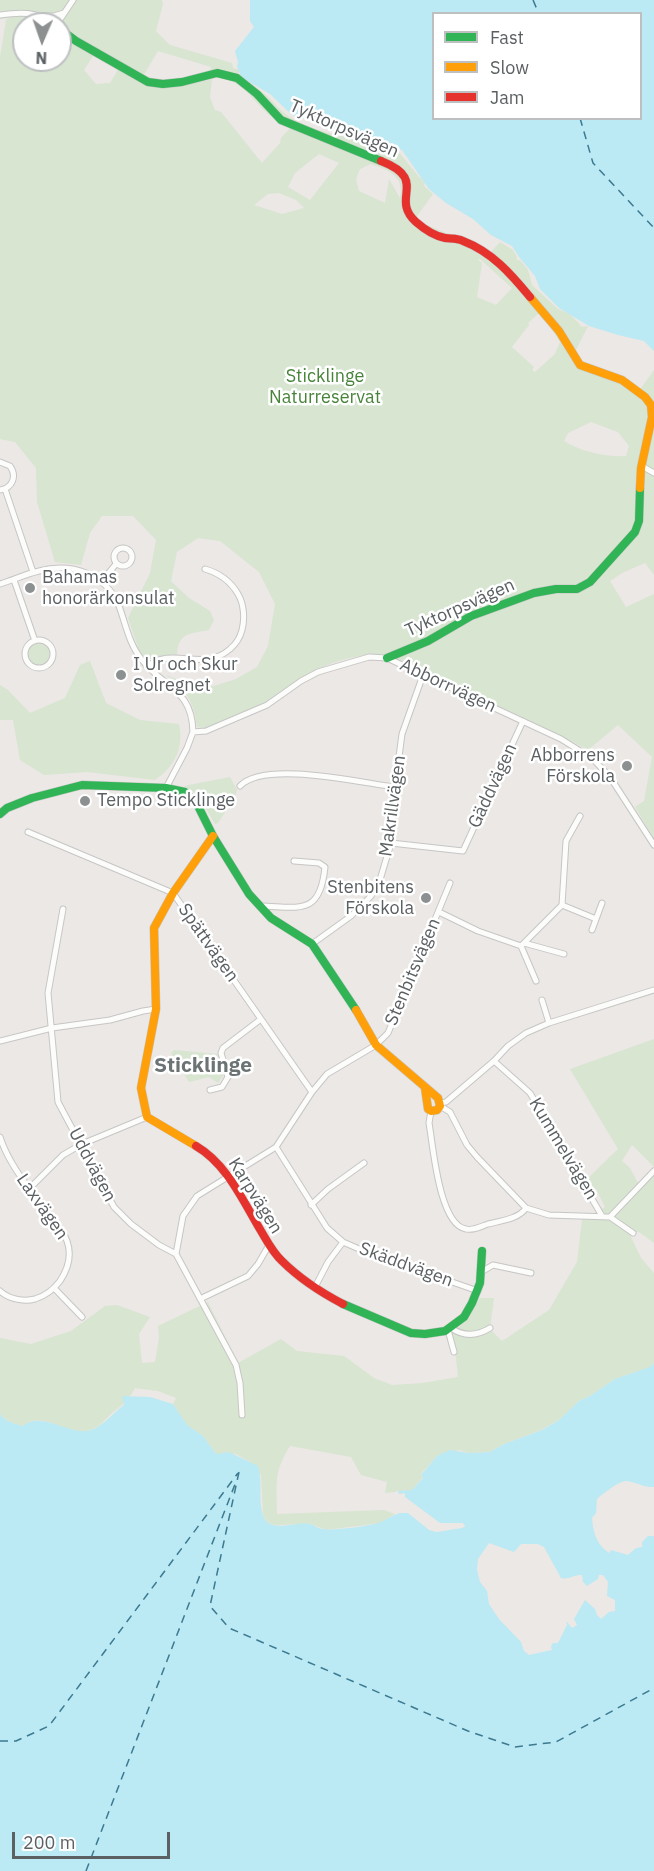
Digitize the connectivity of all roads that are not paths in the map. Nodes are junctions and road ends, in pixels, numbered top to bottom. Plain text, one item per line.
1 (73, 0) edge
2 (65, 12) edge
3 (72, 38) edge
4 (0, 462) edge
5 (642, 466) junction
6 (654, 473) edge
7 (2, 489) edge
8 (116, 564) dead end
9 (206, 569) dead end
10 (33, 573) junction
11 (14, 580) junction
12 (102, 581) junction
13 (0, 584) edge
14 (35, 641) junction
15 (387, 658) junction
16 (147, 667) junction
17 (423, 675) junction
18 (523, 721) junction
19 (193, 732) junction
20 (240, 786) dead end
21 (395, 787) junction
22 (166, 788) junction
23 (0, 814) edge
24 (580, 816) dead end
25 (28, 832) dead end
26 (213, 836) junction
27 (391, 843) junction
28 (654, 845) edge
29 (294, 861) dead end
30 (450, 883) dead end
31 (173, 893) junction
32 (603, 903) dead end
33 (562, 905) junction
34 (259, 906) junction
35 (63, 909) dead end
36 (439, 912) junction
37 (596, 919) junction
38 (592, 930) dead end
39 (312, 944) junction
40 (522, 944) junction
41 (564, 954) dead end
42 (536, 981) dead end
43 (654, 990) edge
44 (542, 1000) dead end
45 (156, 1009) junction
46 (261, 1020) junction
47 (549, 1023) junction
48 (52, 1028) junction
49 (0, 1041) edge
50 (376, 1045) junction
51 (494, 1061) junction
52 (425, 1088) junction
53 (210, 1090) dead end
54 (312, 1092) junction
55 (440, 1105) junction
56 (431, 1111) junction
57 (147, 1117) junction
58 (0, 1137) edge
59 (82, 1144) junction
60 (276, 1147) junction
61 (364, 1163) dead end
62 (654, 1171) edge
63 (229, 1177) junction
64 (30, 1188) junction
65 (311, 1205) junction
66 (526, 1208) junction
67 (602, 1216) junction
68 (610, 1217) junction
69 (633, 1233) dead end
70 (343, 1242) junction
71 (269, 1245) junction
72 (482, 1251) dead end
73 (177, 1254) junction
74 (481, 1272) junction
75 (531, 1273) dead end
76 (315, 1287) junction
77 (54, 1288) junction
78 (478, 1291) junction
79 (0, 1292) edge
80 (200, 1299) junction
81 (82, 1317) dead end
82 (490, 1328) dead end
83 (450, 1329) junction
84 (454, 1352) dead end
85 (242, 1414) dead end

1 - 2 street
3 - 5 street, Tyktorpsvägen
4 - 7 street
5 - 6 street
5 - 15 street, Tyktorpsvägen
7 - 10 street
8 - 12 street
9 - 16 street
10 - 11 street
10 - 12 street
11 - 13 street
11 - 14 street
12 - 16 street
14 - 14 street
15 - 17 street, Abborrvägen
15 - 19 street, Abborrvägen
16 - 19 street
17 - 18 street, Abborrvägen
17 - 21 street, Makrillvägen
18 - 27 street, Gäddvägen
18 - 28 street, Abborrvägen
19 - 22 street
20 - 21 street
21 - 27 street, Makrillvägen
22 - 23 street
22 - 26 street
24 - 33 street
25 - 31 street, Spättvägen
26 - 31 street
26 - 34 street
27 - 39 street, Makrillvägen
29 - 34 street
30 - 36 street, Stenbitsvägen
31 - 45 street
31 - 46 street, Spättvägen
32 - 37 street
33 - 37 street
33 - 40 street
34 - 39 street
35 - 48 street, Uddvägen
36 - 40 street
36 - 50 street, Stenbitsvägen
37 - 38 street
39 - 50 street
40 - 41 street
40 - 42 street
43 - 47 street
44 - 47 street
45 - 48 street
45 - 57 street
46 - 53 street
46 - 54 street, Spättvägen
47 - 51 street
48 - 49 street
48 - 59 street, Uddvägen
50 - 52 street
50 - 54 street, Stenbitsvägen
51 - 55 street
51 - 67 street, Kummelvägen
52 - 55 street
52 - 56 street
54 - 60 street, Stenbitsvägen
55 - 56 street
55 - 66 street
56 - 66 street
57 - 59 street
57 - 63 street, Karpvägen
58 - 64 street, Laxvägen
59 - 64 street
59 - 73 street, Uddvägen
60 - 63 street, Stenbitsvägen
60 - 65 street, Skäddvägen
61 - 65 street
62 - 68 street
63 - 71 street, Karpvägen
63 - 73 street, Stenbitsvägen
64 - 77 street, Laxvägen
65 - 70 street, Skäddvägen
66 - 67 street
67 - 68 street
68 - 69 street
70 - 76 street
70 - 78 street, Skäddvägen
71 - 76 street, Karpvägen
71 - 80 street
72 - 74 street
73 - 80 street
74 - 75 street
74 - 78 street
76 - 83 street, Karpvägen
77 - 79 street
77 - 81 street
78 - 83 street
80 - 85 street
82 - 83 street
83 - 84 street

